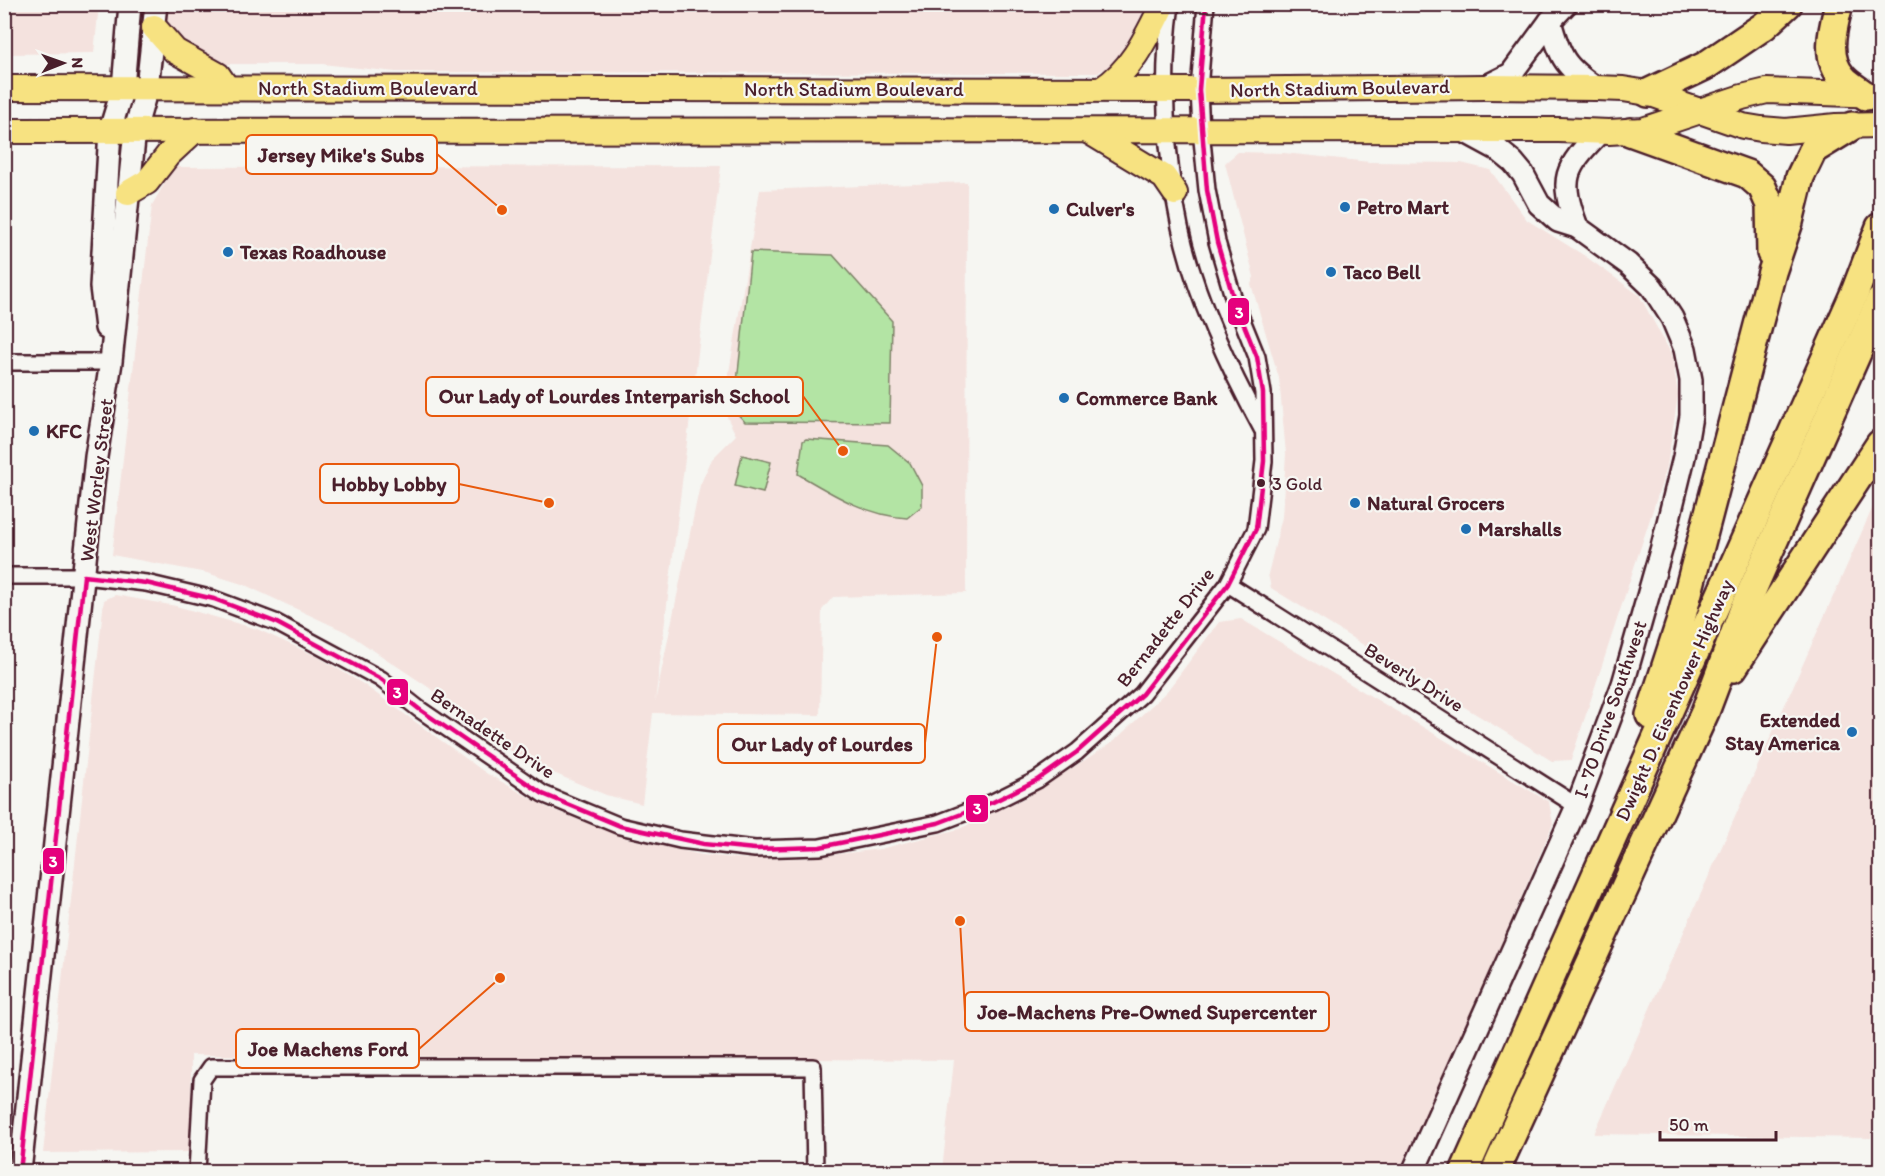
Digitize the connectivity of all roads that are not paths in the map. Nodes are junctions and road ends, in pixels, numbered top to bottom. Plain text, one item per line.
1 (130, 4) edge
2 (1163, 4) edge
3 (1171, 4) edge
4 (1206, 4) edge
5 (1566, 4) edge
6 (1788, 4) edge
7 (1839, 4) edge
8 (155, 16) edge
9 (1550, 21) junction
10 (147, 87) junction
11 (1485, 87) junction
12 (4, 88) edge
13 (123, 88) junction
14 (227, 88) junction
15 (1596, 88) junction
16 (1102, 89) junction
17 (1165, 90) junction
18 (1199, 90) junction
19 (1648, 93) junction
20 (1875, 95) edge
21 (1700, 111) junction
22 (1867, 125) edge
23 (4, 130) edge
24 (110, 130) junction
25 (135, 130) junction
26 (195, 130) junction
27 (1086, 130) junction
28 (1167, 130) junction
29 (1201, 130) junction
30 (1462, 130) junction
31 (1600, 132) junction
32 (1630, 132) junction
33 (128, 193) junction
34 (1175, 193) junction
35 (1577, 227) junction
36 (1881, 227) edge
37 (1772, 272) junction
38 (1881, 301) edge
39 (4, 362) edge
40 (111, 362) junction
41 (1264, 432) junction
42 (1881, 444) edge
43 (4, 576) edge
44 (84, 576) junction
45 (1228, 584) junction
46 (1705, 712) junction
47 (1577, 806) junction
48 (1618, 824) junction
49 (20, 1172) edge
50 (197, 1172) edge
51 (815, 1172) edge
52 (1413, 1172) edge
53 (1464, 1172) edge
54 (1495, 1172) edge

1 - 13 street, West Worley Street
2 - 16 main road
3 - 17 street, Bernadette Drive
4 - 18 street, Bernadette Drive
5 - 9 street
6 - 19 highway
7 - 20 highway
8 - 10 street, West Worley Street
8 - 14 main road
9 - 11 street
9 - 15 street
10 - 13 main road, North Stadium Boulevard
10 - 14 main road, North Stadium Boulevard
10 - 25 street, West Worley Street
11 - 15 main road, North Stadium Boulevard
11 - 18 main road, North Stadium Boulevard
12 - 13 main road, North Stadium Boulevard
13 - 24 street, West Worley Street
14 - 16 main road, North Stadium Boulevard
15 - 19 main road, North Stadium Boulevard
16 - 17 main road, North Stadium Boulevard
17 - 18 main road, North Stadium Boulevard
17 - 28 street, Bernadette Drive
18 - 29 street, Bernadette Drive
19 - 21 main road, North Stadium Boulevard
20 - 21 main road, North Stadium Boulevard
21 - 22 main road, North Stadium Boulevard
21 - 32 main road, North Stadium Boulevard
22 - 37 highway
23 - 24 main road, North Stadium Boulevard
24 - 25 main road, North Stadium Boulevard
24 - 40 street, West Worley Street
25 - 26 main road, North Stadium Boulevard
25 - 33 street, West Worley Street
26 - 27 main road, North Stadium Boulevard
26 - 33 main road
27 - 28 main road, North Stadium Boulevard
27 - 34 main road
28 - 29 main road, North Stadium Boulevard
28 - 34 street, Bernadette Drive
29 - 30 main road, North Stadium Boulevard
29 - 41 street, Bernadette Drive
30 - 31 main road, North Stadium Boulevard
30 - 35 street, I- 70 Drive Southwest
31 - 32 main road, North Stadium Boulevard
31 - 35 street
32 - 37 highway
33 - 40 street, West Worley Street
34 - 41 street, Bernadette Drive
35 - 47 street, I- 70 Drive Southwest
36 - 48 highway, Dwight D. Eisenhower Highway
37 - 48 highway
38 - 46 highway, Dwight D. Eisenhower Highway
39 - 40 street
40 - 44 street, West Worley Street
41 - 45 street, Bernadette Drive
42 - 46 highway
43 - 44 street, Bernadette Drive
44 - 45 street, Bernadette Drive
44 - 49 street, West Worley Street
45 - 47 street, Beverly Drive
46 - 54 highway, Dwight D. Eisenhower Highway
47 - 52 street, I- 70 Drive Southwest
48 - 53 highway, Dwight D. Eisenhower Highway
50 - 51 street

